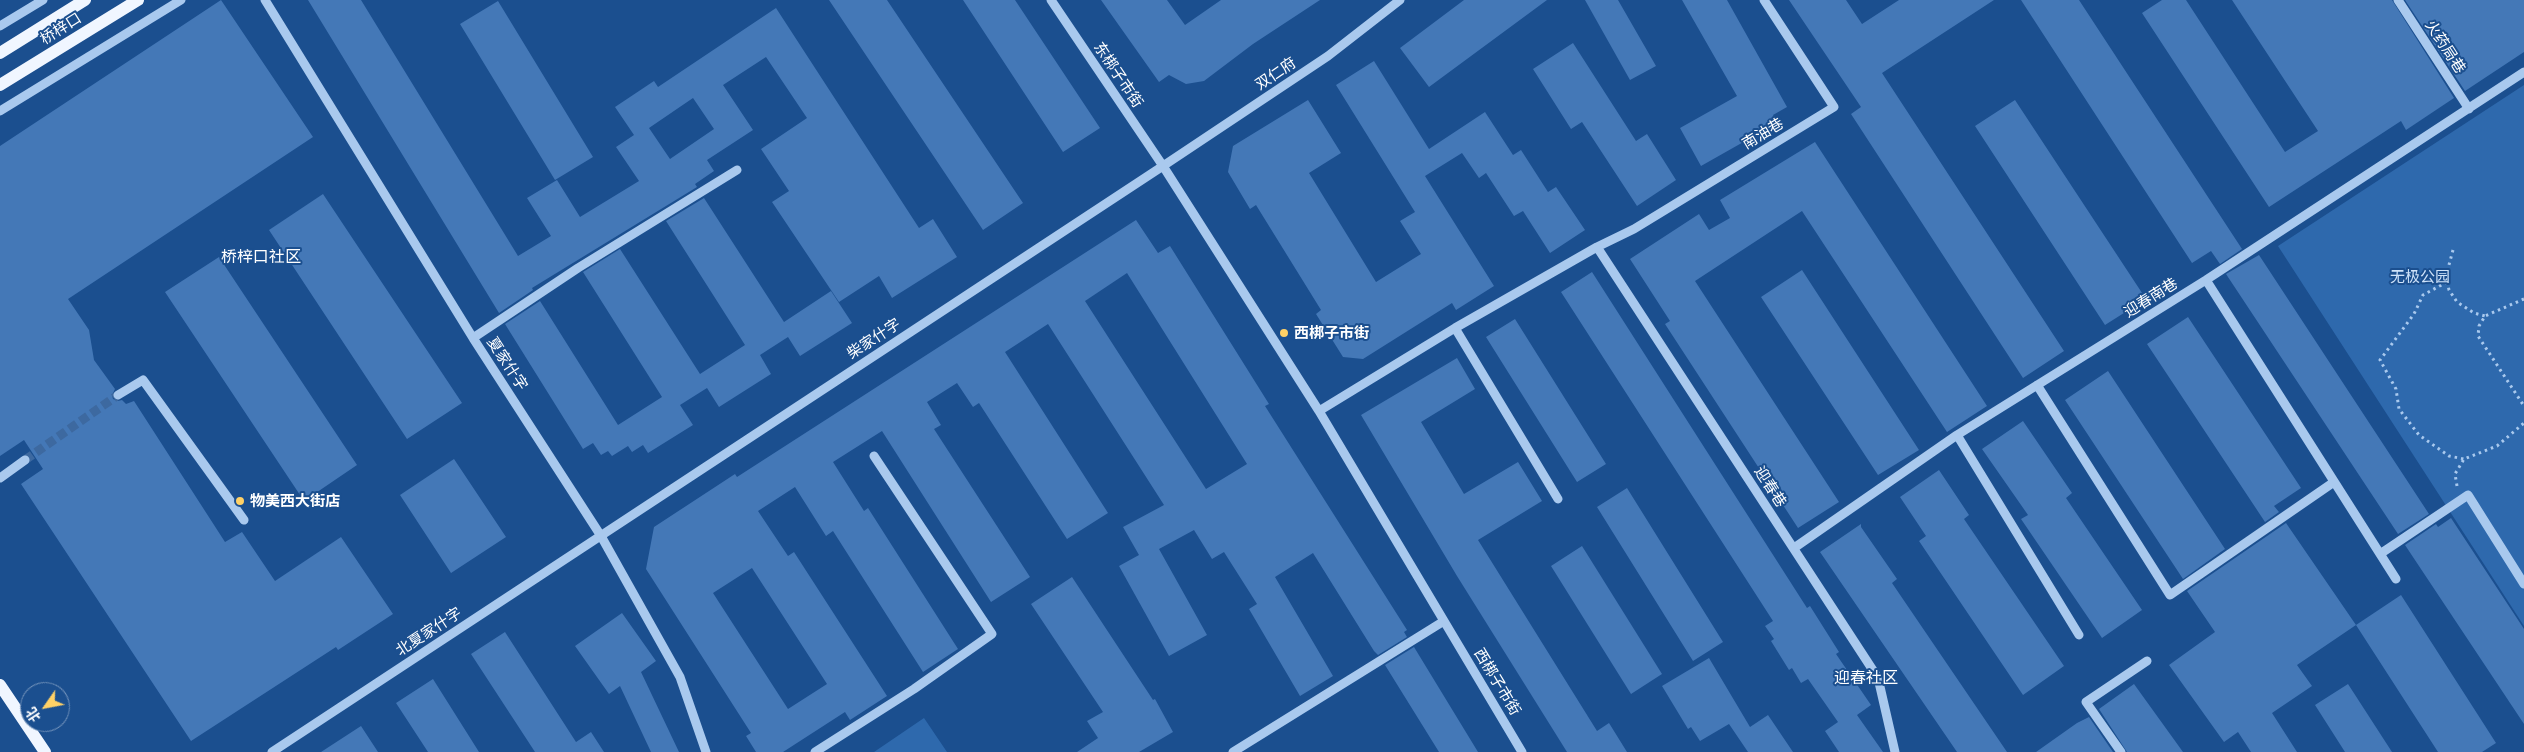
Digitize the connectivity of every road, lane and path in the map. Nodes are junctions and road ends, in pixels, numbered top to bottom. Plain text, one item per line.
1 (43, 0) edge
2 (85, 0) edge
3 (138, 0) edge
4 (181, 0) edge
5 (265, 0) edge
6 (1051, 0) edge
7 (1400, 0) edge
8 (1764, 0) edge
9 (2398, 0) edge
10 (0, 26) edge
11 (0, 53) edge
12 (2524, 72) edge
13 (0, 85) edge
14 (2468, 109) junction
15 (0, 111) edge
16 (1163, 166) junction
17 (737, 170) dead end
18 (1596, 247) junction
19 (2453, 250) dead end
20 (2206, 280) junction
21 (2448, 282) junction
22 (2524, 298) edge
23 (2485, 316) junction
24 (1455, 328) junction
25 (474, 338) junction
26 (2037, 385) junction
27 (118, 395) tunnel mouth
28 (2524, 406) edge
29 (1320, 411) junction
30 (2524, 423) edge
31 (1956, 435) junction
32 (874, 456) dead end
33 (2464, 459) junction
34 (25, 460) tunnel mouth
35 (0, 478) edge
36 (2334, 482) junction
37 (1558, 499) dead end
38 (2458, 502) junction
39 (244, 520) dead end
40 (600, 536) junction
41 (1794, 548) junction
42 (2380, 554) junction
43 (2396, 580) dead end
44 (2524, 584) edge
45 (1444, 620) junction
46 (2079, 635) dead end
47 (2147, 661) dead end
48 (0, 685) edge
49 (45, 752) edge
50 (272, 752) edge
51 (706, 752) edge
52 (815, 752) edge
53 (1233, 752) edge
54 (1522, 752) edge
55 (1895, 752) edge
56 (2121, 752) edge

1 - 10 street
2 - 11 main road, 桥梓口
3 - 13 main road, 桥梓口
4 - 15 street
5 - 25 street, 夏家什字
6 - 16 street, 东梆子市街
7 - 16 street, 双仁府
8 - 18 street, 南油巷
9 - 14 street, 火药局巷
12 - 14 street, 迎春南巷
14 - 20 street, 迎春南巷
16 - 29 street, 西梆子市街
16 - 40 street, 柴家什字
17 - 25 street
18 - 24 street
18 - 41 street, 迎春巷
19 - 21 path
20 - 26 street, 迎春南巷
20 - 36 street
21 - 23 path
21 - 33 path
22 - 23 path
23 - 28 path
24 - 29 street
24 - 37 street
25 - 40 street, 夏家什字
26 - 31 street, 迎春南巷
26 - 36 street
27 - 39 street
29 - 45 street, 西梆子市街
30 - 33 path
31 - 41 street, 迎春南巷
31 - 46 street
32 - 52 street
33 - 38 path
34 - 35 street
36 - 42 street
38 - 42 street
38 - 44 street
40 - 50 street, 北夏家什字
40 - 51 street, 夏家什字
41 - 55 street, 迎春巷
42 - 43 street
45 - 53 street
45 - 54 street, 西梆子市街
47 - 56 street
48 - 49 main road

